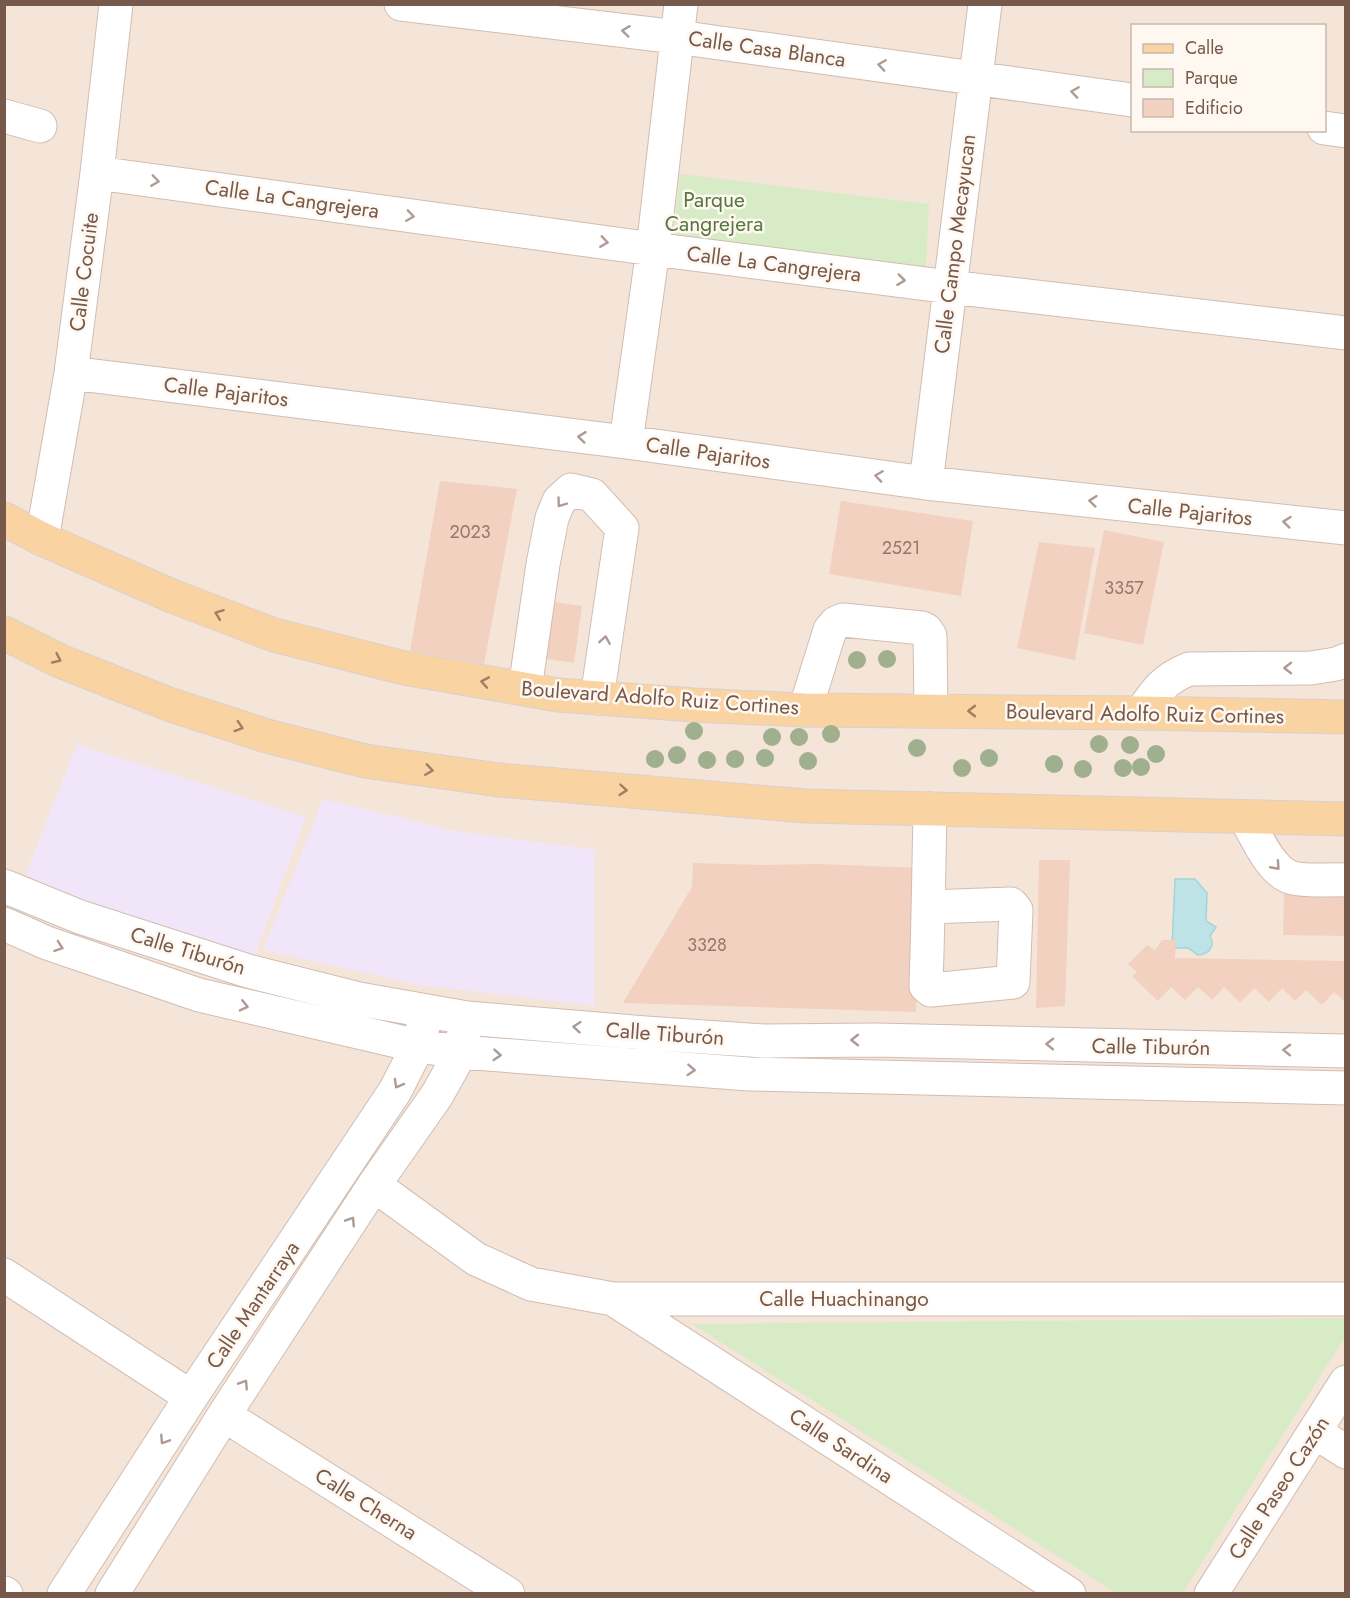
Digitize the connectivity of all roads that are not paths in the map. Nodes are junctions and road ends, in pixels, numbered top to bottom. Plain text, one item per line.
1 (116, 4) edge
2 (401, 4) edge
3 (681, 4) edge
4 (985, 4) edge
5 (677, 37) junction
6 (976, 77) junction
7 (1131, 100) edge
8 (4, 116) edge
9 (40, 126) dead end
10 (1326, 128) edge
11 (1346, 131) edge
12 (97, 173) junction
13 (653, 249) junction
14 (950, 286) junction
15 (1346, 333) edge
16 (71, 373) junction
17 (626, 442) junction
18 (926, 483) junction
19 (4, 519) edge
20 (1346, 528) edge
21 (42, 539) junction
22 (4, 633) edge
23 (1346, 660) edge
24 (525, 689) junction
25 (597, 698) junction
26 (806, 710) junction
27 (931, 711) junction
28 (1141, 712) junction
29 (1346, 717) edge
30 (930, 809) junction
31 (1245, 817) junction
32 (1346, 819) edge
33 (1346, 880) edge
34 (4, 886) edge
35 (928, 907) dead end
36 (4, 924) edge
37 (428, 1011) junction
38 (467, 1018) junction
39 (418, 1046) junction
40 (1344, 1051) edge
41 (461, 1052) junction
42 (1344, 1088) edge
43 (374, 1185) junction
44 (4, 1275) edge
45 (613, 1299) junction
46 (1346, 1299) edge
47 (1346, 1382) edge
48 (191, 1397) junction
49 (224, 1415) junction
50 (1315, 1432) junction
51 (1346, 1452) edge
52 (120, 1508) junction
53 (152, 1531) junction
54 (64, 1593) edge
55 (112, 1593) edge
56 (508, 1593) edge
57 (1069, 1593) edge
58 (1211, 1593) edge

1 - 12 street, Calle Cocuite
5 -> 2 street, Calle Casa Blanca
3 - 5 street
4 - 6 street, Calle Campo Mecayucan
6 -> 5 street, Calle Casa Blanca
5 - 13 street
7 -> 6 street, Calle Casa Blanca
6 - 14 street, Calle Campo Mecayucan
8 - 9 street
10 - 11 street
12 -> 13 street, Calle La Cangrejera
12 - 16 street, Calle Cocuite
13 -> 14 street, Calle La Cangrejera
13 - 17 street
14 - 15 street, Calle La Cangrejera
14 - 18 street, Calle Campo Mecayucan
17 -> 16 street, Calle Pajaritos
16 - 21 street, Calle Cocuite
18 -> 17 street, Calle Pajaritos
20 -> 18 street, Calle Pajaritos
19 - 21 main road, Boulevard Adolfo Ruiz Cortines
24 -> 21 main road, Boulevard Adolfo Ruiz Cortines
22 -> 30 main road
23 -> 28 street
24 - 25 main road, Boulevard Adolfo Ruiz Cortines
25 -> 24 street
25 - 26 main road, Boulevard Adolfo Ruiz Cortines
26 - 27 main road, Boulevard Adolfo Ruiz Cortines
26 - 27 street
28 -> 27 main road, Boulevard Adolfo Ruiz Cortines
28 - 29 main road, Boulevard Adolfo Ruiz Cortines
30 - 31 main road
30 - 35 street
31 - 32 main road
31 -> 33 street
34 - 37 street, Calle Tiburón
36 -> 39 street, Calle Tiburón
37 - 38 street, Calle Tiburón
37 - 39 street, Calle Mantarraya
40 -> 38 street, Calle Tiburón
38 - 41 street, Calle Mantarraya
39 - 41 street, Calle Tiburón
39 -> 48 street, Calle Mantarraya
40 - 42 street
41 -> 42 street, Calle Tiburón
41 - 43 street, Calle Mantarraya
43 - 45 street, Calle Huachinango
49 -> 43 street, Calle Mantarraya
44 - 48 street
45 - 46 street, Calle Huachinango
45 - 57 street, Calle Sardina
47 - 50 street, Calle Paseo Cazón
48 -> 52 street, Calle Mantarraya
49 - 53 street, Calle Mantarraya
49 - 56 street, Calle Cherna
50 - 51 street
50 - 58 street, Calle Paseo Cazón
52 - 53 street
52 - 54 street, Calle Mantarraya
53 - 55 street, Calle Mantarraya

